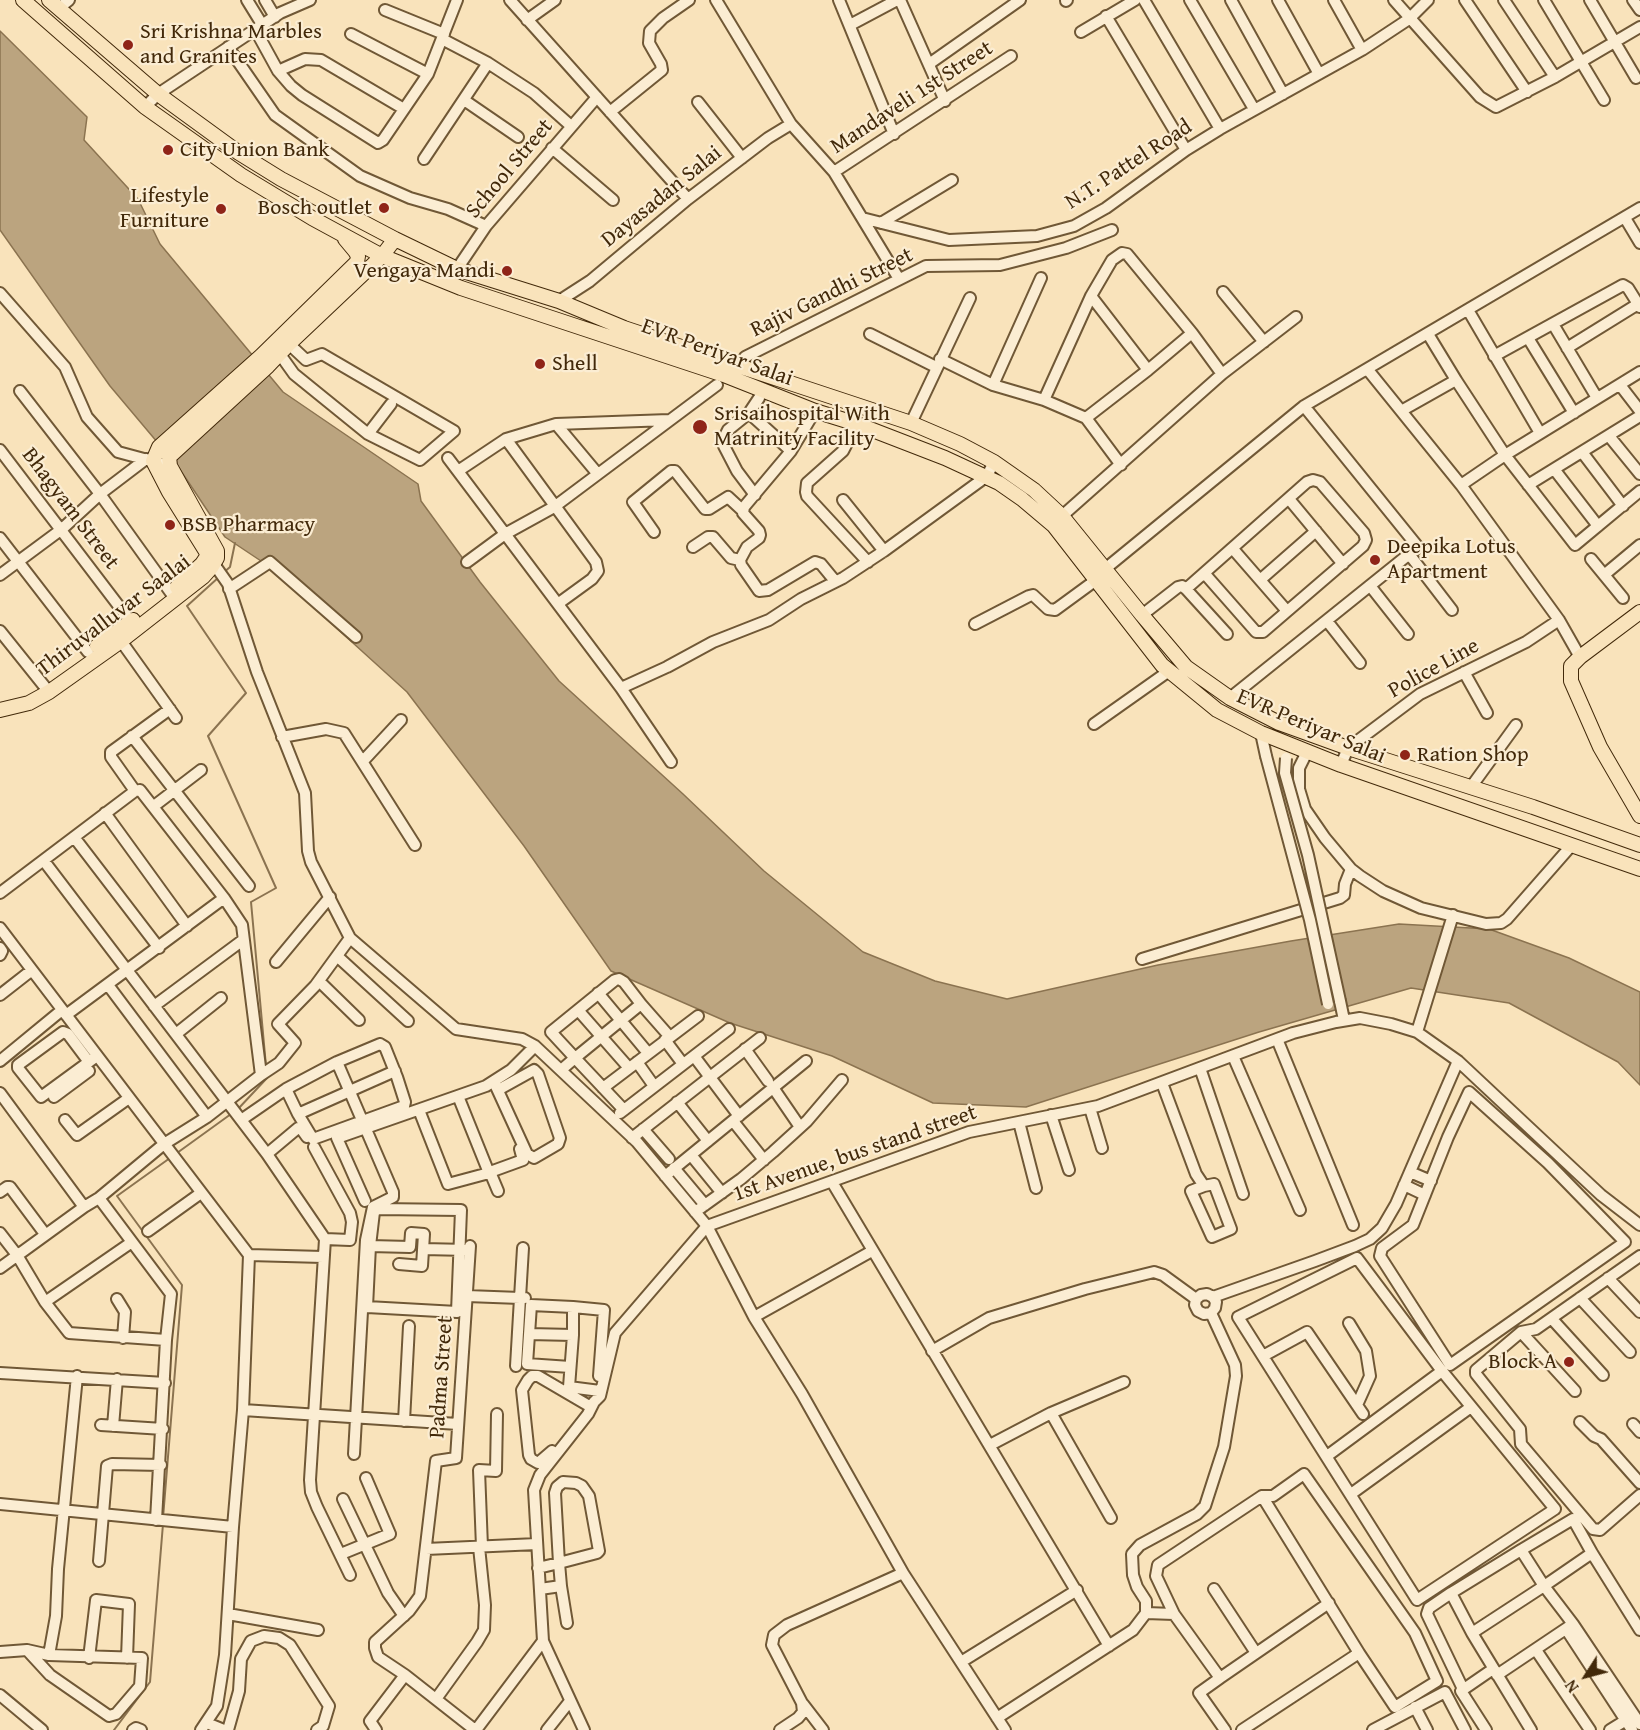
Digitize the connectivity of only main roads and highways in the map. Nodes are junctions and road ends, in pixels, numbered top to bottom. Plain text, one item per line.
1 (23, 0) edge
2 (59, 3) edge
3 (374, 227) junction
4 (344, 235) junction
5 (395, 239) junction
6 (364, 246) junction
7 (382, 256) junction
8 (265, 361) junction
9 (166, 457) junction
10 (213, 564) junction
11 (1640, 612) edge
12 (46, 688) junction
13 (0, 701) edge
14 (0, 710) edge
15 (1533, 807) junction
16 (1640, 816) edge
17 (1527, 831) junction
18 (1640, 845) edge
19 (1640, 868) edge

1 - 4 main road, EVR Periyar Salai
2 - 3 main road, EVR Periyar Salai
3 - 5 main road, EVR Periyar Salai
3 - 6 main road
4 - 6 main road, EVR Periyar Salai
4 - 8 main road
5 - 7 main road
5 - 15 main road, EVR Periyar Salai
6 - 7 main road, EVR Periyar Salai
7 - 8 main road
7 - 17 main road, EVR Periyar Salai
8 - 9 main road
9 - 10 main road, Thiruvalluvar Saalai
9 - 10 main road
10 - 12 main road, Thiruvalluvar Saalai
10 - 12 main road, Thiruvalluvar Saalai
11 - 16 main road
12 - 13 main road, Thiruvalluvar Saalai
12 - 14 main road, Thiruvalluvar Saalai
15 - 17 main road
15 - 18 main road, EVR Periyar Salai
17 - 19 main road, EVR Periyar Salai

